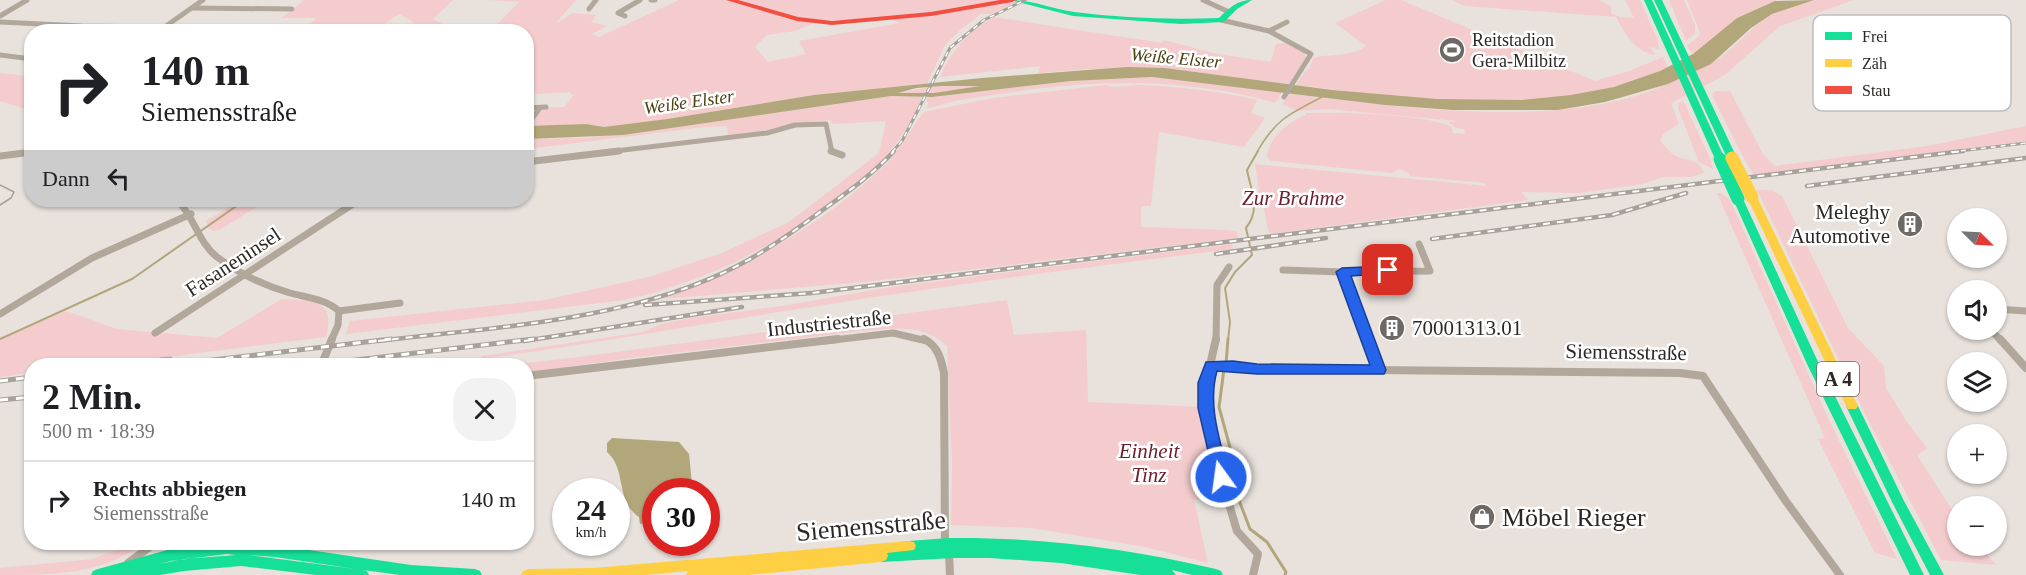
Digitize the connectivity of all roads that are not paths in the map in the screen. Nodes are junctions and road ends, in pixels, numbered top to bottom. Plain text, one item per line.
1 (27, 0) edge
2 (203, 0) edge
3 (596, 0) edge
4 (640, 0) edge
5 (730, 0) edge
6 (1013, 0) edge
7 (1203, 0) edge
8 (1248, 0) edge
9 (1648, 0) edge
10 (1658, 0) edge
11 (192, 8) junction
12 (292, 9) dead end
13 (589, 9) dead end
14 (0, 16) edge
15 (625, 16) dead end
16 (1225, 16) junction
17 (0, 22) edge
18 (1287, 22) dead end
19 (66, 24) edge
20 (169, 24) edge
21 (1269, 31) junction
22 (1673, 45) junction
23 (0, 55) edge
24 (24, 58) edge
25 (1284, 97) dead end
26 (534, 108) edge
27 (534, 117) edge
28 (24, 153) edge
29 (842, 155) dead end
30 (0, 156) edge
31 (534, 161) edge
32 (1745, 198) junction
33 (184, 207) edge
34 (349, 207) edge
35 (191, 214) junction
36 (1419, 244) dead end
37 (1229, 267) dead end
38 (1283, 270) dead end
39 (1342, 272) junction
40 (246, 273) junction
41 (400, 303) dead end
42 (2007, 310) edge
43 (339, 311) junction
44 (2026, 311) edge
45 (0, 314) edge
46 (155, 333) dead end
47 (2001, 340) edge
48 (324, 358) edge
49 (1213, 366) junction
50 (2026, 368) edge
51 (1379, 370) junction
52 (534, 375) edge
53 (947, 548) junction
54 (148, 550) edge
55 (154, 550) edge
56 (235, 550) edge
57 (264, 550) edge
58 (148, 566) junction
59 (126, 571) edge
60 (99, 575) edge
61 (362, 575) edge
62 (475, 575) edge
63 (528, 575) edge
64 (693, 575) edge
65 (950, 575) edge
66 (1169, 575) edge
67 (1216, 575) edge
68 (1253, 575) edge
69 (1839, 575) edge
70 (1917, 575) edge
71 (1937, 575) edge

1 - 14 street
2 - 11 street
3 - 13 street
4 - 15 street
5 - 6 main road
6 - 16 main road
7 - 16 street
8 - 16 main road
9 - 22 main road, A 4
10 - 22 main road, A 4
11 - 12 street
11 - 20 street
16 - 21 street
17 - 19 street
18 - 21 street
21 - 25 street
22 - 32 main road, A 4, bridge
23 - 24 street
26 - 27 street
28 - 30 street
29 - 31 street
32 - 70 main road, A 4
32 - 71 main road, A 4
33 - 35 street
34 - 40 street, Fasaneninsel
35 - 40 street
35 - 45 street
36 - 39 street
37 - 49 street
38 - 39 street
39 - 51 street
40 - 43 street
40 - 46 street, Fasaneninsel
41 - 43 street
42 - 44 street
43 - 48 street
47 - 50 street
49 - 51 street, Siemensstraße
49 - 68 street
51 - 69 street, Siemensstraße
52 - 53 street, Industriestraße
53 - 63 main road, Siemensstraße
53 - 64 main road, Siemensstraße
53 - 65 street, Industriestraße
53 - 66 main road, Siemensstraße
53 - 67 main road, Siemensstraße
54 - 59 street
55 - 58 street
56 - 58 main road
57 - 62 main road
58 - 59 main road
58 - 61 main road
59 - 60 main road

